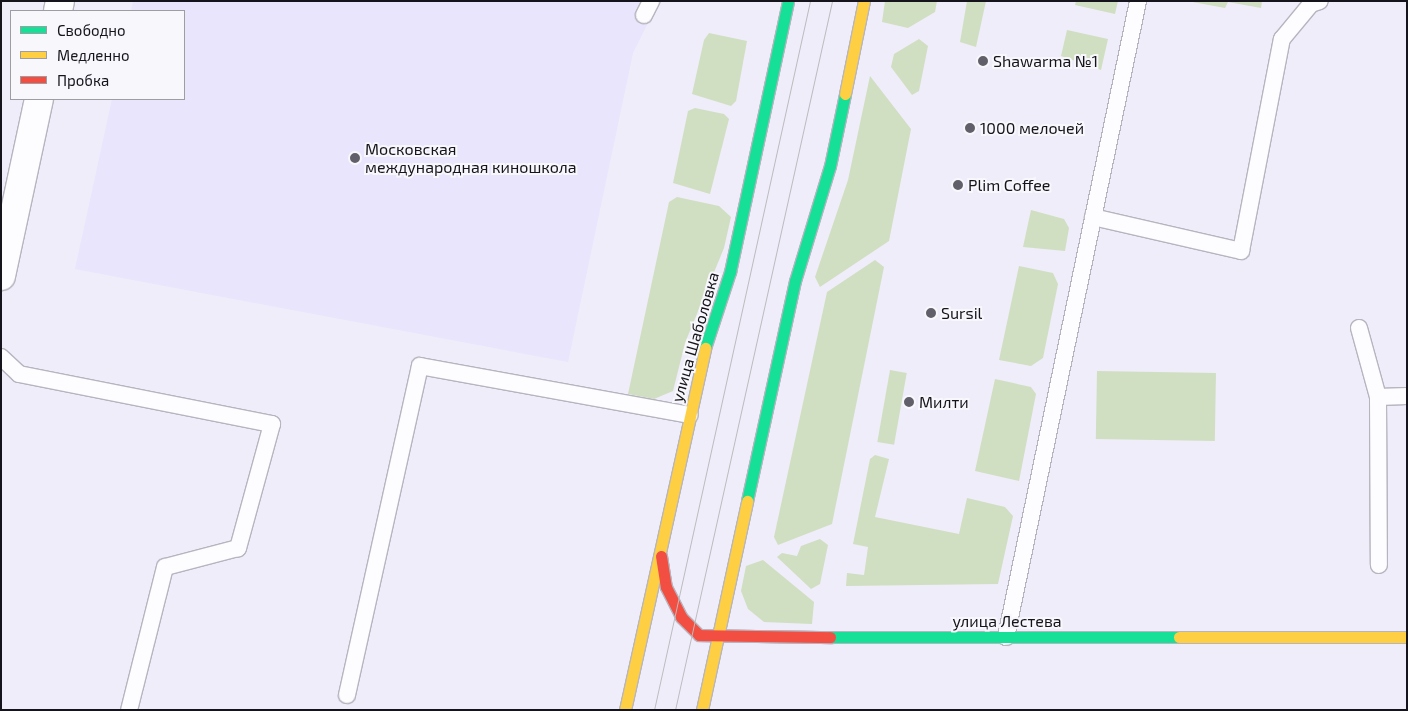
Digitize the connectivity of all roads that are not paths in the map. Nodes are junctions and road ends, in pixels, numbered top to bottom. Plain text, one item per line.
1 (788, 1) edge
2 (864, 1) edge
3 (1138, 1) edge
4 (1320, 1) edge
5 (40, 100) edge
6 (1093, 217) junction
7 (1, 276) edge
8 (1359, 328) dead end
9 (1, 357) edge
10 (1378, 396) junction
11 (1407, 396) edge
12 (690, 415) junction
13 (661, 556) junction
14 (1379, 565) dead end
15 (719, 637) junction
16 (1006, 637) junction
17 (1407, 637) edge
18 (348, 695) dead end
19 (129, 710) edge
20 (625, 710) edge
21 (702, 710) edge

1 - 12 main road, улица Шаболовка
2 - 15 main road
3 - 6 lane
4 - 6 lane
5 - 7 street
6 - 16 lane
8 - 10 lane
9 - 19 lane
10 - 11 lane
10 - 14 lane
12 - 13 main road, улица Шаболовка
12 - 18 lane
13 - 15 main road, улица Лестева
13 - 20 main road, улица Шаболовка
15 - 16 main road, улица Лестева
15 - 21 main road
16 - 17 main road, улица Лестева

